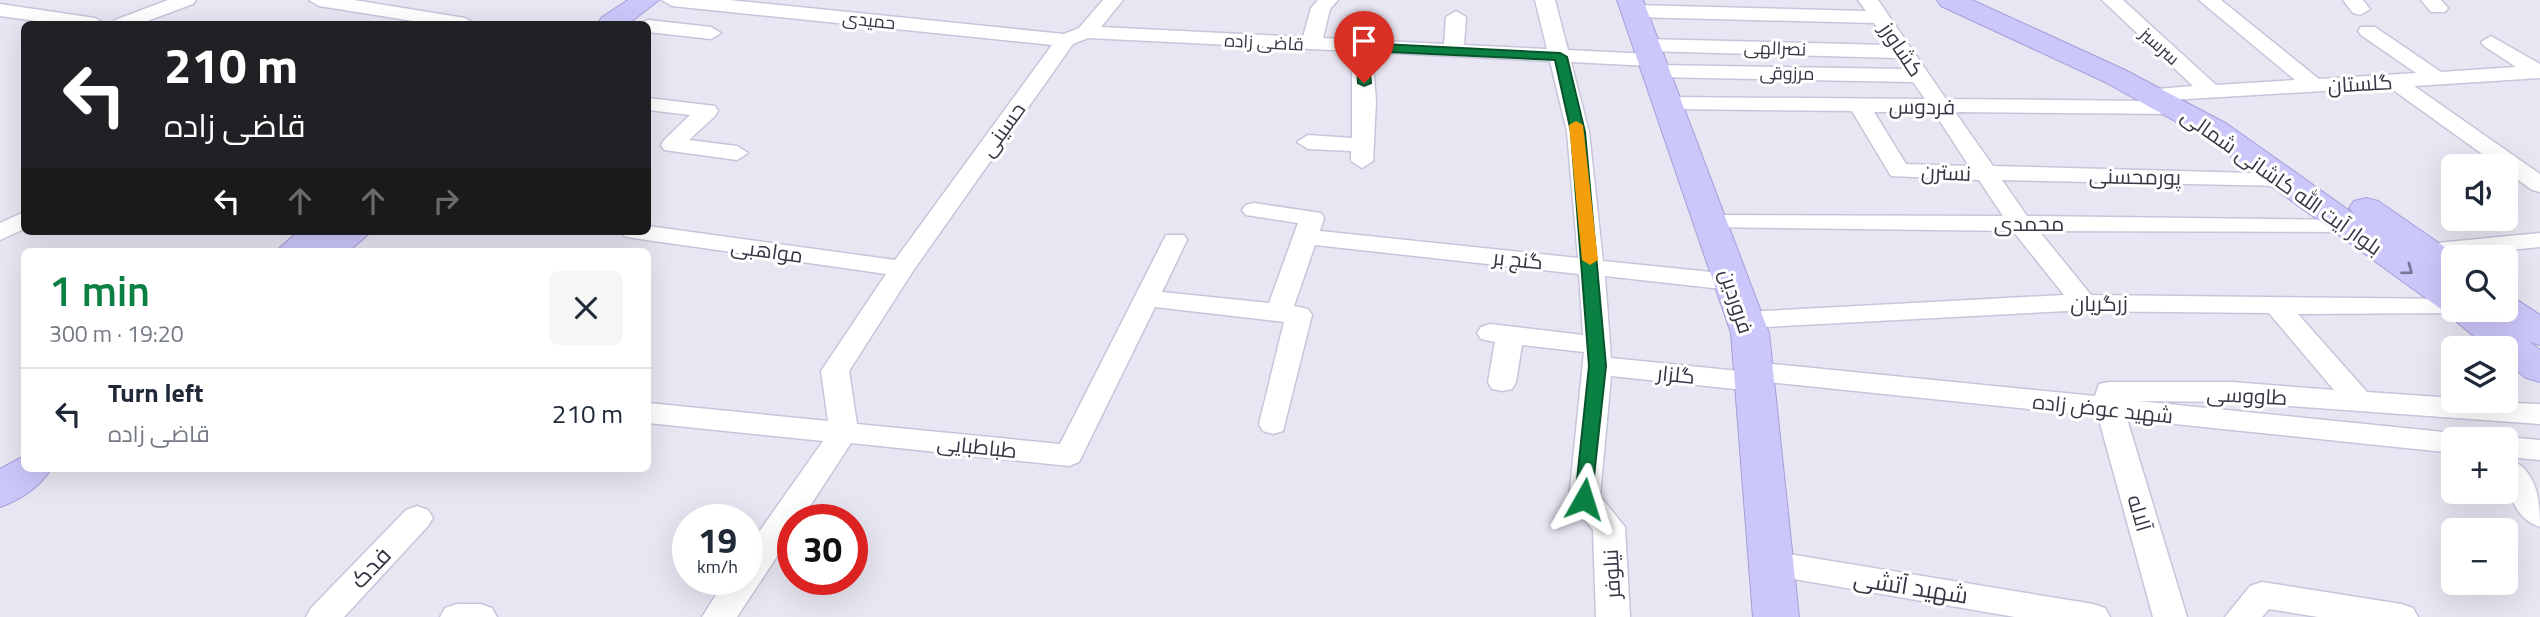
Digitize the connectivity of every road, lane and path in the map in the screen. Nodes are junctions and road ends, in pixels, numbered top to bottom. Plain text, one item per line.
1 (186, 0) edge
2 (320, 0) edge
3 (1113, 0) edge
4 (1328, 0) edge
5 (1545, 0) edge
6 (1950, 0) edge
7 (1982, 0) edge
8 (2112, 0) edge
9 (2209, 0) edge
10 (379, 5) edge
11 (1632, 6) edge
12 (649, 7) edge
13 (1874, 9) edge
14 (0, 10) edge
15 (1456, 18) dead end
16 (75, 21) edge
17 (130, 21) edge
18 (451, 21) edge
19 (618, 21) edge
20 (2368, 31) dead end
21 (711, 33) dead end
22 (1076, 36) junction
23 (2491, 42) dead end
24 (1311, 44) junction
25 (1362, 47) junction
26 (1454, 50) junction
27 (1905, 52) junction
28 (1560, 57) junction
29 (1655, 70) junction
30 (2539, 72) edge
31 (1920, 75) junction
32 (2437, 78) junction
33 (2393, 81) junction
34 (2314, 85) junction
35 (2210, 91) junction
36 (2169, 99) junction
37 (651, 104) edge
38 (1859, 105) junction
39 (1941, 106) junction
40 (1308, 142) dead end
41 (737, 153) dead end
42 (1362, 153) joint
43 (1986, 173) junction
44 (2284, 179) junction
45 (2540, 185) edge
46 (1254, 210) dead end
47 (21, 221) edge
48 (1710, 222) junction
49 (2020, 223) junction
50 (2347, 225) junction
51 (0, 233) edge
52 (651, 234) edge
53 (316, 235) edge
54 (349, 235) edge
55 (1306, 237) junction
56 (1175, 240) dead end
57 (2540, 240) edge
58 (298, 248) edge
59 (332, 248) edge
60 (2427, 251) junction
61 (2441, 261) edge
62 (1591, 266) junction
63 (902, 269) junction
64 (1731, 282) junction
65 (2441, 295) edge
66 (1147, 299) junction
67 (2084, 303) junction
68 (2276, 305) junction
69 (2441, 305) edge
70 (1279, 313) junction
71 (2518, 317) edge
72 (1745, 320) junction
73 (2478, 322) edge
74 (2540, 333) edge
75 (1597, 355) junction
76 (2540, 369) edge
77 (1754, 377) junction
78 (1502, 382) dead end
79 (2361, 402) junction
80 (2110, 409) junction
81 (651, 413) edge
82 (2540, 414) edge
83 (1273, 424) dead end
84 (844, 432) junction
85 (2441, 442) edge
86 (21, 445) edge
87 (2518, 448) edge
88 (2540, 450) edge
89 (0, 461) edge
90 (26, 472) edge
91 (2518, 485) edge
92 (0, 491) edge
93 (2540, 515) edge
94 (417, 518) dead end
95 (763, 551) edge
96 (1771, 563) junction
97 (733, 595) edge
98 (323, 617) edge
99 (457, 617) edge
100 (480, 617) edge
101 (719, 617) edge
102 (1613, 617) edge
103 (1776, 617) edge
104 (2093, 617) edge
105 (2170, 617) edge
106 (2242, 617) edge
107 (2401, 617) edge

1 - 17 street
2 - 10 street
3 - 22 street, حسینی
4 - 24 street
5 - 28 street, نیلوفر
6 - 36 main road, بلوار آیت الله کاشانی شمالی
7 - 36 main road, بلوار آیت الله کاشانی شمالی
8 - 35 street, سرسبز
9 - 34 street
10 - 18 street
11 - 13 street
11 - 29 main road, فروردین
12 - 19 main road
12 - 21 street
12 - 22 street, حمیدی
13 - 27 street, کشاورز
14 - 16 street
15 - 26 street
20 - 32 street
22 - 24 street, قاضی زاده
22 - 63 street, حسینی
23 - 30 street
24 - 25 street, قاضی زاده
25 - 26 street, قاضی زاده
25 - 42 street
26 - 28 street, قاضی زاده
27 - 29 street, نصرالهی
27 - 31 street, کشاورز
28 - 29 street, قاضی زاده
28 - 62 street, نیلوفر
29 - 31 street, مرزوقی
29 - 38 street, فردوس
29 - 48 main road, فروردین
30 - 32 street, گلستان
31 - 39 street, کشاورز
32 - 33 street, گلستان
33 - 34 street, گلستان
33 - 45 street
34 - 35 street, گلستان
35 - 36 street, گلستان
36 - 39 street, فردوس
36 - 44 main road, بلوار آیت الله کاشانی شمالی
36 - 60 main road, بلوار آیت الله کاشانی شمالی
37 - 41 street
38 - 39 street, فردوس
38 - 43 street, نسترن
39 - 43 street, کشاورز
40 - 42 street
43 - 44 street, پورمحسنی
43 - 49 street, کشاورز
44 - 50 main road, بلوار آیت الله کاشانی شمالی
46 - 55 street
47 - 51 street
48 - 49 street, محمدی
48 - 64 main road, فروردین
49 - 50 street, محمدی
49 - 67 street, کشاورز
50 -> 65 main road, بلوار آیت الله کاشانی شمالی
52 - 63 street, مواهبی
53 - 58 main road
54 - 59 main road
55 - 62 street, گنج بر
55 - 70 street
56 - 66 street, طباطبایی
57 - 60 street
60 - 61 main road, بلوار آیت الله کاشانی شمالی
62 - 64 street, گنج بر
62 - 75 street, نیلوفر
63 - 84 street, حسینی
64 - 72 main road, فروردین
66 - 70 street
66 - 84 street, طباطبایی
67 - 68 street, زرگریان
67 - 72 street, زرگریان
68 - 69 street, زرگریان
68 - 79 street
70 - 83 street
71 - 74 main road
72 - 77 main road, فروردین
73 - 76 main road
75 - 77 street, گلزار
75 - 78 street, گلزار
75 - 102 street, نیلوفر
77 - 80 street, شهید عوض زاده
77 - 96 main road, فروردین
79 - 80 street, طاووسی
79 - 82 street, طاووسی
80 - 85 street, شهید عوض زاده
80 - 105 street, آلاله
81 - 84 street, طباطبایی
84 - 95 street
86 - 89 main road
87 - 88 street
90 - 92 main road
91 - 93 street
94 - 98 street, فدک
96 - 103 main road, فروردین
96 - 104 street, شهید آتشی
97 - 101 street
99 - 100 street
106 - 107 street

